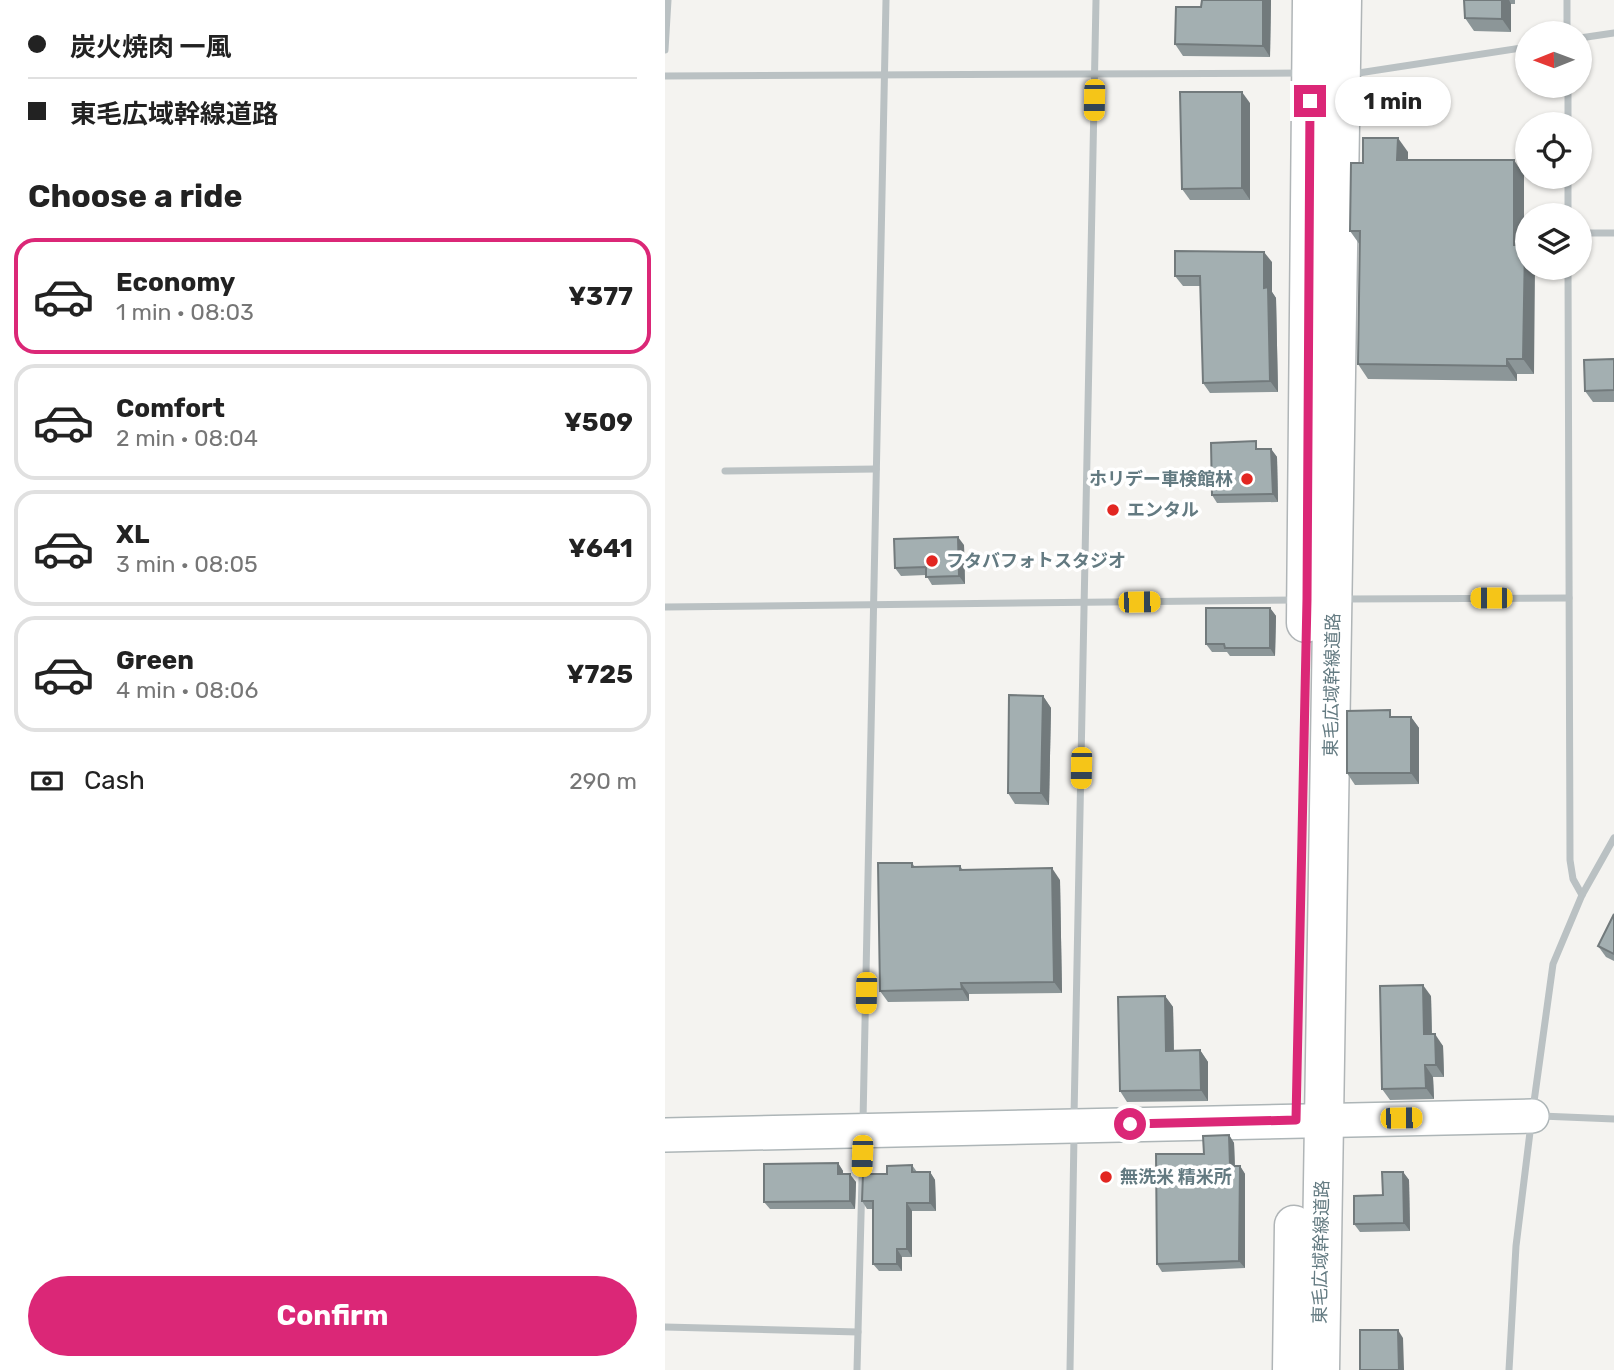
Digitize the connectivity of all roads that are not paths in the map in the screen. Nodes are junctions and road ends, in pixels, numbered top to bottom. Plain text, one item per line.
1 (668, 0) edge
2 (886, 0) edge
3 (1096, 0) edge
4 (1312, 0) edge
5 (1342, 0) edge
6 (1567, 0) edge
7 (1567, 21) edge
8 (1614, 33) edge
9 (1593, 36) edge
10 (1515, 49) edge
11 (665, 50) edge
12 (885, 73) junction
13 (1095, 73) junction
14 (1326, 73) junction
15 (665, 76) edge
16 (1592, 233) edge
17 (1614, 233) edge
18 (1568, 280) edge
19 (876, 469) junction
20 (725, 471) dead end
21 (1569, 598) junction
22 (1320, 599) junction
23 (1084, 603) junction
24 (873, 606) junction
25 (665, 607) edge
26 (1614, 838) edge
27 (1582, 895) junction
28 (1532, 1116) junction
29 (1614, 1119) edge
30 (1309, 1120) junction
31 (1074, 1125) junction
32 (863, 1131) junction
33 (665, 1135) edge
34 (665, 1327) edge
35 (857, 1332) junction
36 (1307, 1354) edge
37 (857, 1370) edge
38 (1070, 1370) edge
39 (1509, 1370) edge

1 - 11 street
2 - 12 street
3 - 13 street
4 - 14 highway, 東毛広域幹線道路
5 - 14 highway, 東毛広域幹線道路
6 - 7 street
8 - 9 street
10 - 14 street
12 - 13 street
12 - 15 street
12 - 19 street
13 - 14 street
13 - 23 street
14 - 22 highway, 東毛広域幹線道路
16 - 17 street
18 - 21 street
19 - 20 street
19 - 24 street
21 - 22 street
21 - 27 street
22 - 23 street
22 - 30 highway, 東毛広域幹線道路
23 - 24 street
23 - 31 street
24 - 25 street
24 - 32 street
26 - 27 street
27 - 28 street
28 - 29 street
28 - 30 street
28 - 39 street
30 - 31 street
30 - 36 highway, 東毛広域幹線道路
31 - 32 street
31 - 38 street
32 - 33 street
32 - 35 street
34 - 35 street
35 - 37 street

